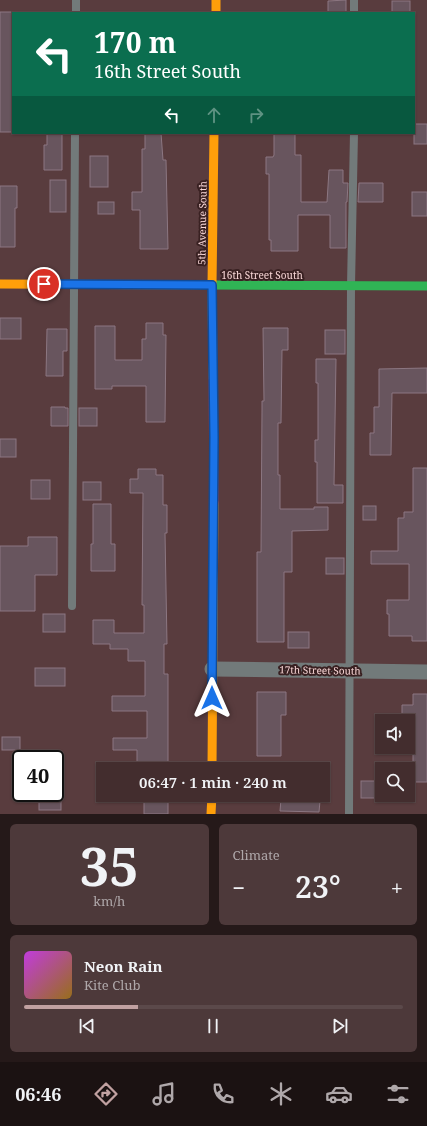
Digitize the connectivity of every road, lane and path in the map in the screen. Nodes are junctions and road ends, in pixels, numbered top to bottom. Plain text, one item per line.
1 (76, 0) edge
2 (216, 0) edge
3 (354, 0) edge
4 (76, 12) edge
5 (216, 12) edge
6 (354, 12) edge
7 (75, 134) edge
8 (214, 134) edge
9 (354, 134) edge
10 (0, 284) edge
11 (74, 284) junction
12 (212, 285) junction
13 (350, 286) junction
14 (427, 286) edge
15 (72, 606) dead end
16 (212, 669) junction
17 (349, 670) junction
18 (427, 672) edge
19 (212, 762) edge
20 (212, 802) edge
21 (212, 814) edge
22 (349, 814) edge

1 - 4 lane
2 - 5 street
3 - 6 lane
7 - 11 lane
8 - 12 street, 5th Avenue South
9 - 13 lane
10 - 11 street, 16th Street South
11 - 12 street, 16th Street South
11 - 15 lane
12 - 13 street, 16th Street South
12 - 16 street, 5th Avenue South
13 - 14 street, 16th Street South
13 - 17 lane
16 - 17 street, 17th Street South
16 - 19 street, 5th Avenue South
17 - 18 street, 17th Street South
17 - 22 lane
20 - 21 street

